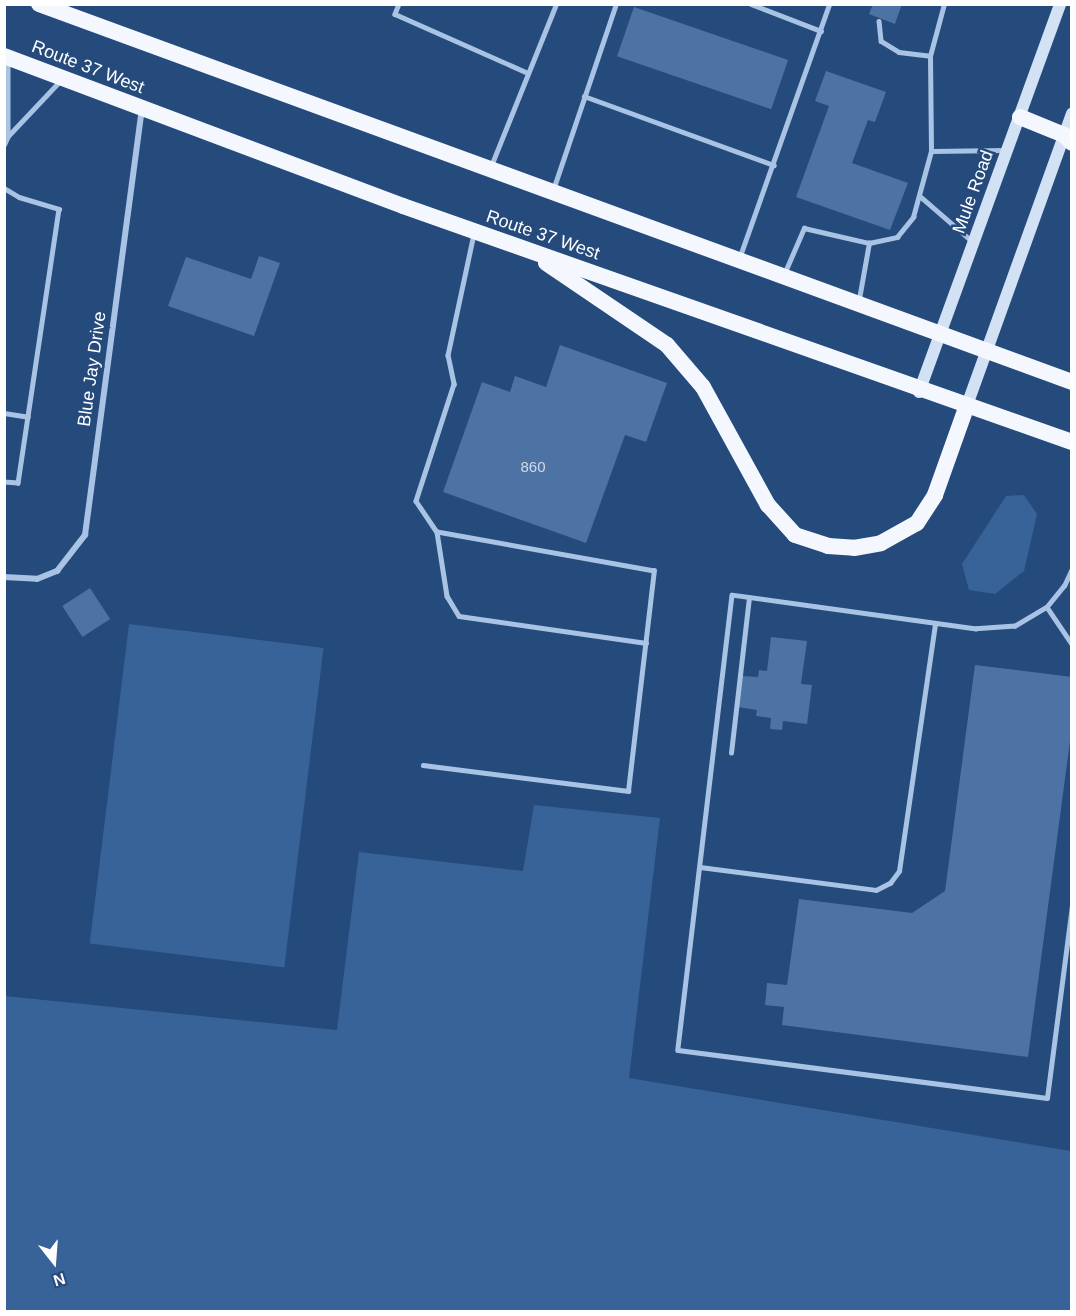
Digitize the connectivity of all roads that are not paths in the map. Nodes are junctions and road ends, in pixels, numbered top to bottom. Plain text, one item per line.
1 (39, 4) edge
2 (399, 4) edge
3 (556, 4) edge
4 (616, 4) edge
5 (752, 4) edge
6 (829, 4) edge
7 (944, 4) edge
8 (1060, 4) edge
9 (879, 21) dead end
10 (821, 31) junction
11 (930, 56) junction
12 (6, 57) edge
13 (528, 73) junction
14 (62, 78) junction
15 (584, 96) junction
16 (142, 108) junction
17 (1071, 114) edge
18 (1020, 117) junction
19 (8, 136) junction
20 (1068, 139) edge
21 (4, 145) edge
22 (1008, 150) junction
23 (931, 151) junction
24 (774, 165) junction
25 (489, 170) junction
26 (4, 189) edge
27 (552, 193) junction
28 (921, 197) junction
29 (474, 231) junction
30 (974, 242) junction
31 (869, 243) junction
32 (525, 248) junction
33 (738, 261) junction
34 (782, 278) junction
35 (858, 305) junction
36 (939, 335) junction
37 (987, 351) junction
38 (1071, 382) edge
39 (920, 392) junction
40 (966, 408) junction
41 (4, 413) edge
42 (28, 417) junction
43 (1071, 442) edge
44 (4, 482) edge
45 (437, 532) junction
46 (1071, 570) edge
47 (4, 577) edge
48 (749, 598) junction
49 (1047, 608) junction
50 (935, 624) junction
51 (646, 643) junction
52 (1071, 644) edge
53 (730, 753) dead end
54 (423, 765) dead end
55 (700, 867) junction
56 (1071, 905) edge

1 - 25 highway
2 - 13 lane
3 - 13 lane
4 - 15 lane
5 - 10 lane
6 - 10 lane
7 - 11 lane
8 - 18 main road, Mule Road
9 - 11 lane
10 - 24 lane
11 - 23 lane
12 - 14 highway, Route 37 West
12 - 19 lane
13 - 25 lane
14 - 16 highway, Route 37 West
14 - 19 lane
15 - 24 lane
15 - 27 lane
16 - 29 highway, Route 37 West
16 - 47 street, Blue Jay Drive
17 - 20 main road
18 - 20 highway
18 - 22 main road, Mule Road
19 - 21 lane
20 - 37 main road
22 - 23 lane
22 - 30 main road, Mule Road
23 - 28 lane
24 - 33 lane
25 - 27 highway
26 - 42 lane
27 - 33 highway
28 - 30 lane
28 - 31 lane
29 - 32 highway, Route 37 West
29 - 45 lane
30 - 36 main road, Mule Road
31 - 34 lane
31 - 35 lane
32 - 39 highway, Route 37 West
32 - 40 highway
33 - 34 highway
34 - 35 highway
35 - 36 highway
36 - 37 highway
36 - 39 main road, Mule Road
37 - 38 highway
37 - 40 main road
39 - 40 highway, Route 37 West
40 - 43 highway, Route 37 West
41 - 42 lane
42 - 44 lane
45 - 51 lane
45 - 51 lane
46 - 49 lane
48 - 50 lane
48 - 53 lane
48 - 55 lane
49 - 50 lane
49 - 52 lane
50 - 55 lane
51 - 54 lane
55 - 56 lane

